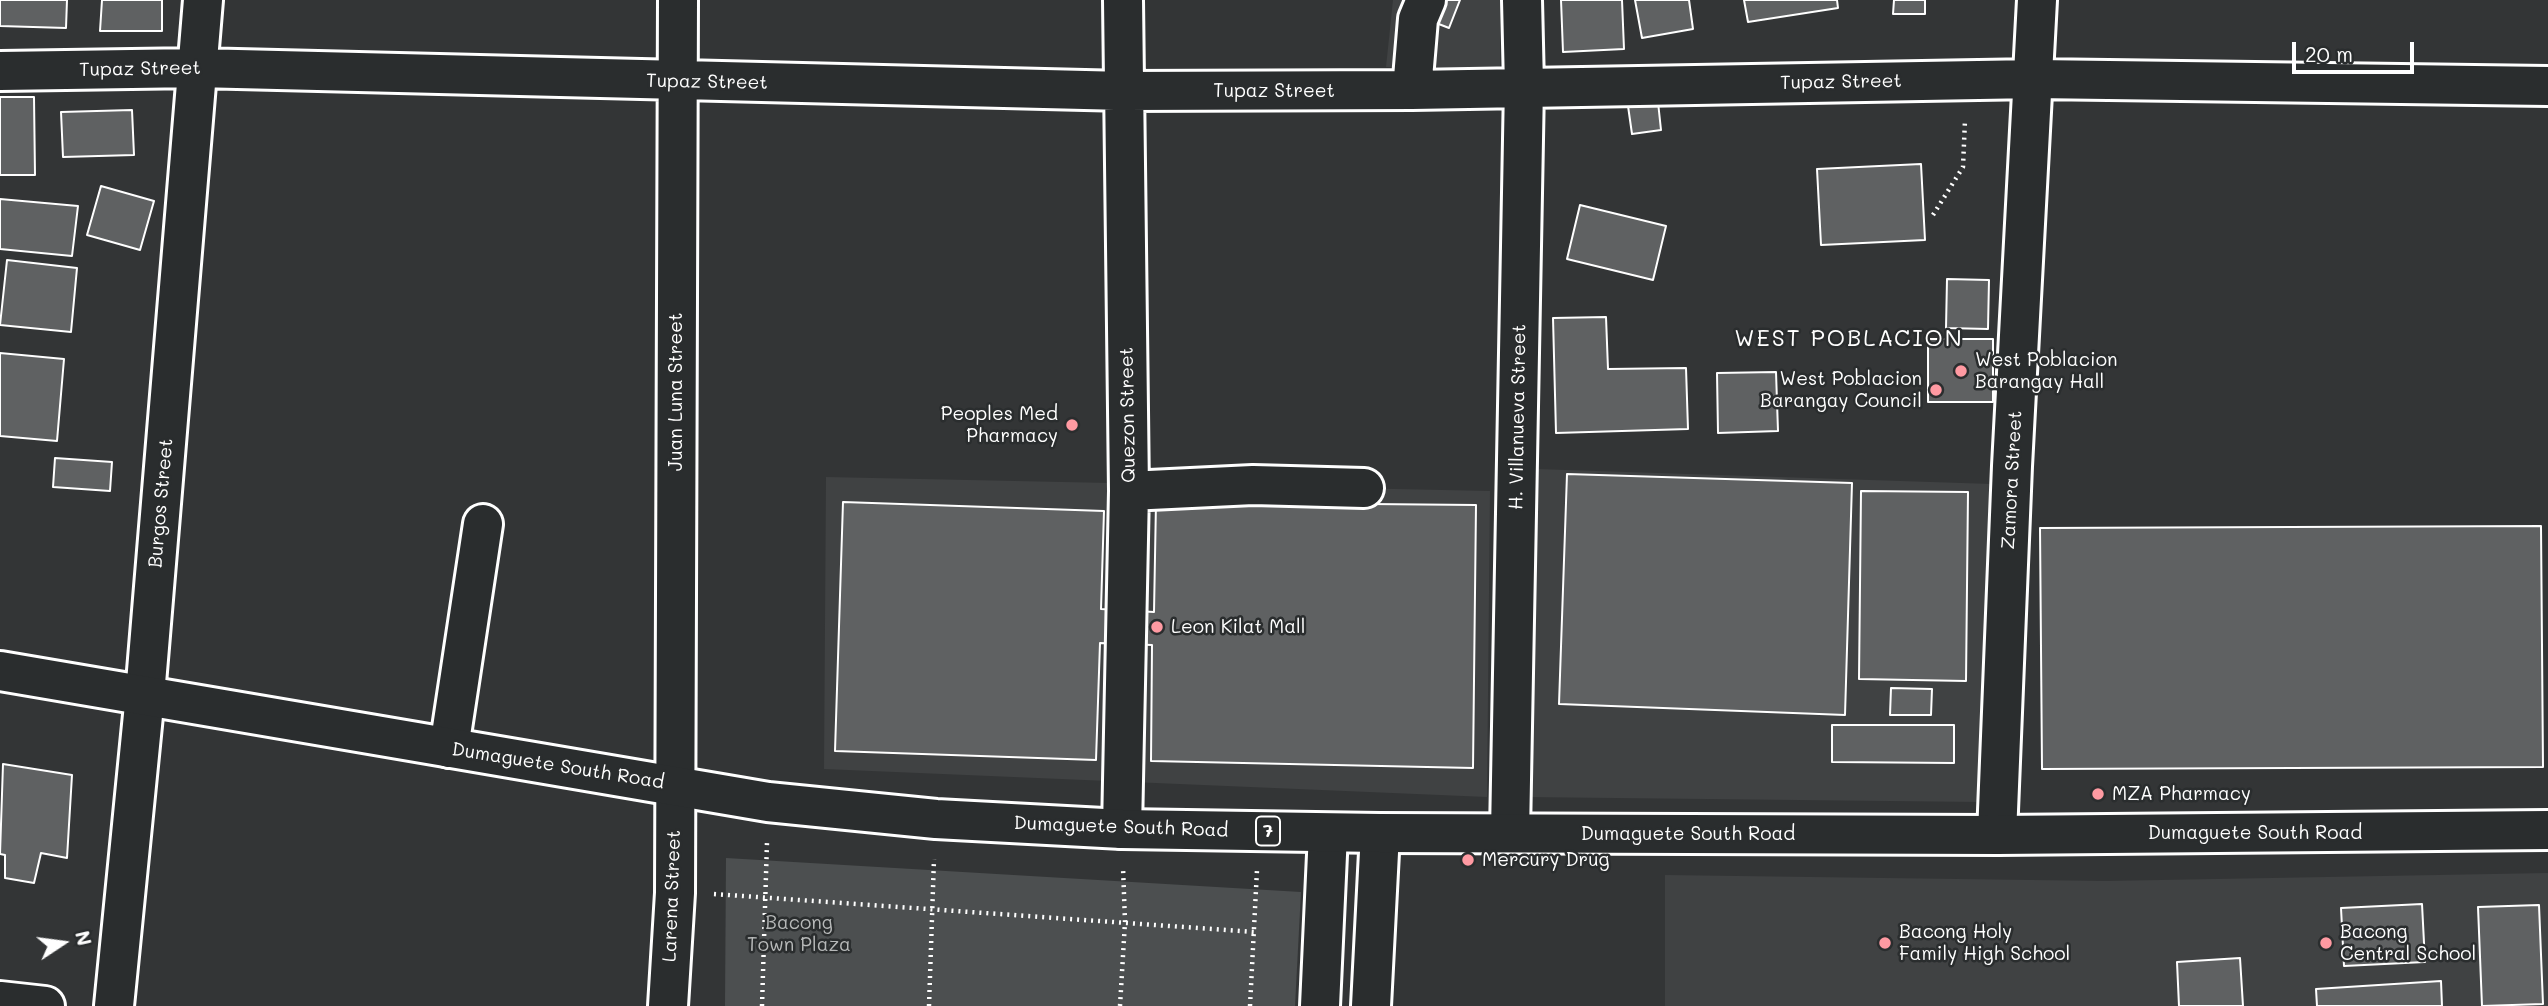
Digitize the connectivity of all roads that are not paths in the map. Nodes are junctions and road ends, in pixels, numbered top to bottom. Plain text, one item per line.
1 (203, 0) edge
2 (678, 0) edge
3 (1123, 0) edge
4 (1426, 0) edge
5 (1522, 0) edge
6 (2036, 0) edge
7 (197, 68) junction
8 (0, 71) edge
9 (2035, 79) junction
10 (678, 81) junction
11 (1524, 86) junction
12 (2548, 86) edge
13 (1412, 90) junction
14 (1125, 91) junction
15 (1364, 488) dead end
16 (1129, 491) junction
17 (482, 524) dead end
18 (0, 671) edge
19 (145, 695) junction
20 (449, 748) junction
21 (674, 785) junction
22 (1122, 830) junction
23 (2548, 830) edge
24 (1328, 833) junction
25 (1380, 833) junction
26 (1510, 834) junction
27 (1997, 835) junction
28 (0, 1001) edge
29 (44, 1006) edge
30 (114, 1006) edge
31 (667, 1006) edge
32 (1320, 1006) edge
33 (1371, 1006) edge

1 - 7 street, Burgos Street
2 - 10 street, Juan Luna Street
3 - 14 street, Quezon Street
4 - 13 street
5 - 11 street, H. Villanueva Street
6 - 9 street, Zamora Street
7 - 8 street, Tupaz Street
7 - 10 street, Tupaz Street
7 - 19 street, Burgos Street
9 - 11 street, Tupaz Street
9 - 12 street, Tupaz Street
9 - 27 street, Zamora Street
10 - 14 street, Tupaz Street
10 - 21 street, Juan Luna Street
11 - 13 street, Tupaz Street
11 - 26 street, H. Villanueva Street
13 - 14 street, Tupaz Street
14 - 16 street, Quezon Street
15 - 16 street
16 - 22 street, Quezon Street
17 - 20 street
18 - 19 street, Dumaguete South Road / 7
19 - 20 street, Dumaguete South Road / 7
19 - 30 street, Burgos Street
20 - 21 street, Dumaguete South Road / 7
21 - 22 street, Dumaguete South Road / 7
21 - 31 street, Larena Street
22 - 24 street, Dumaguete South Road / 7
23 - 27 street, Dumaguete South Road / 7
24 - 25 street, Dumaguete South Road / 7
24 - 32 street
25 - 26 street, Dumaguete South Road / 7
25 - 33 street
26 - 27 street, Dumaguete South Road / 7
28 - 29 street

